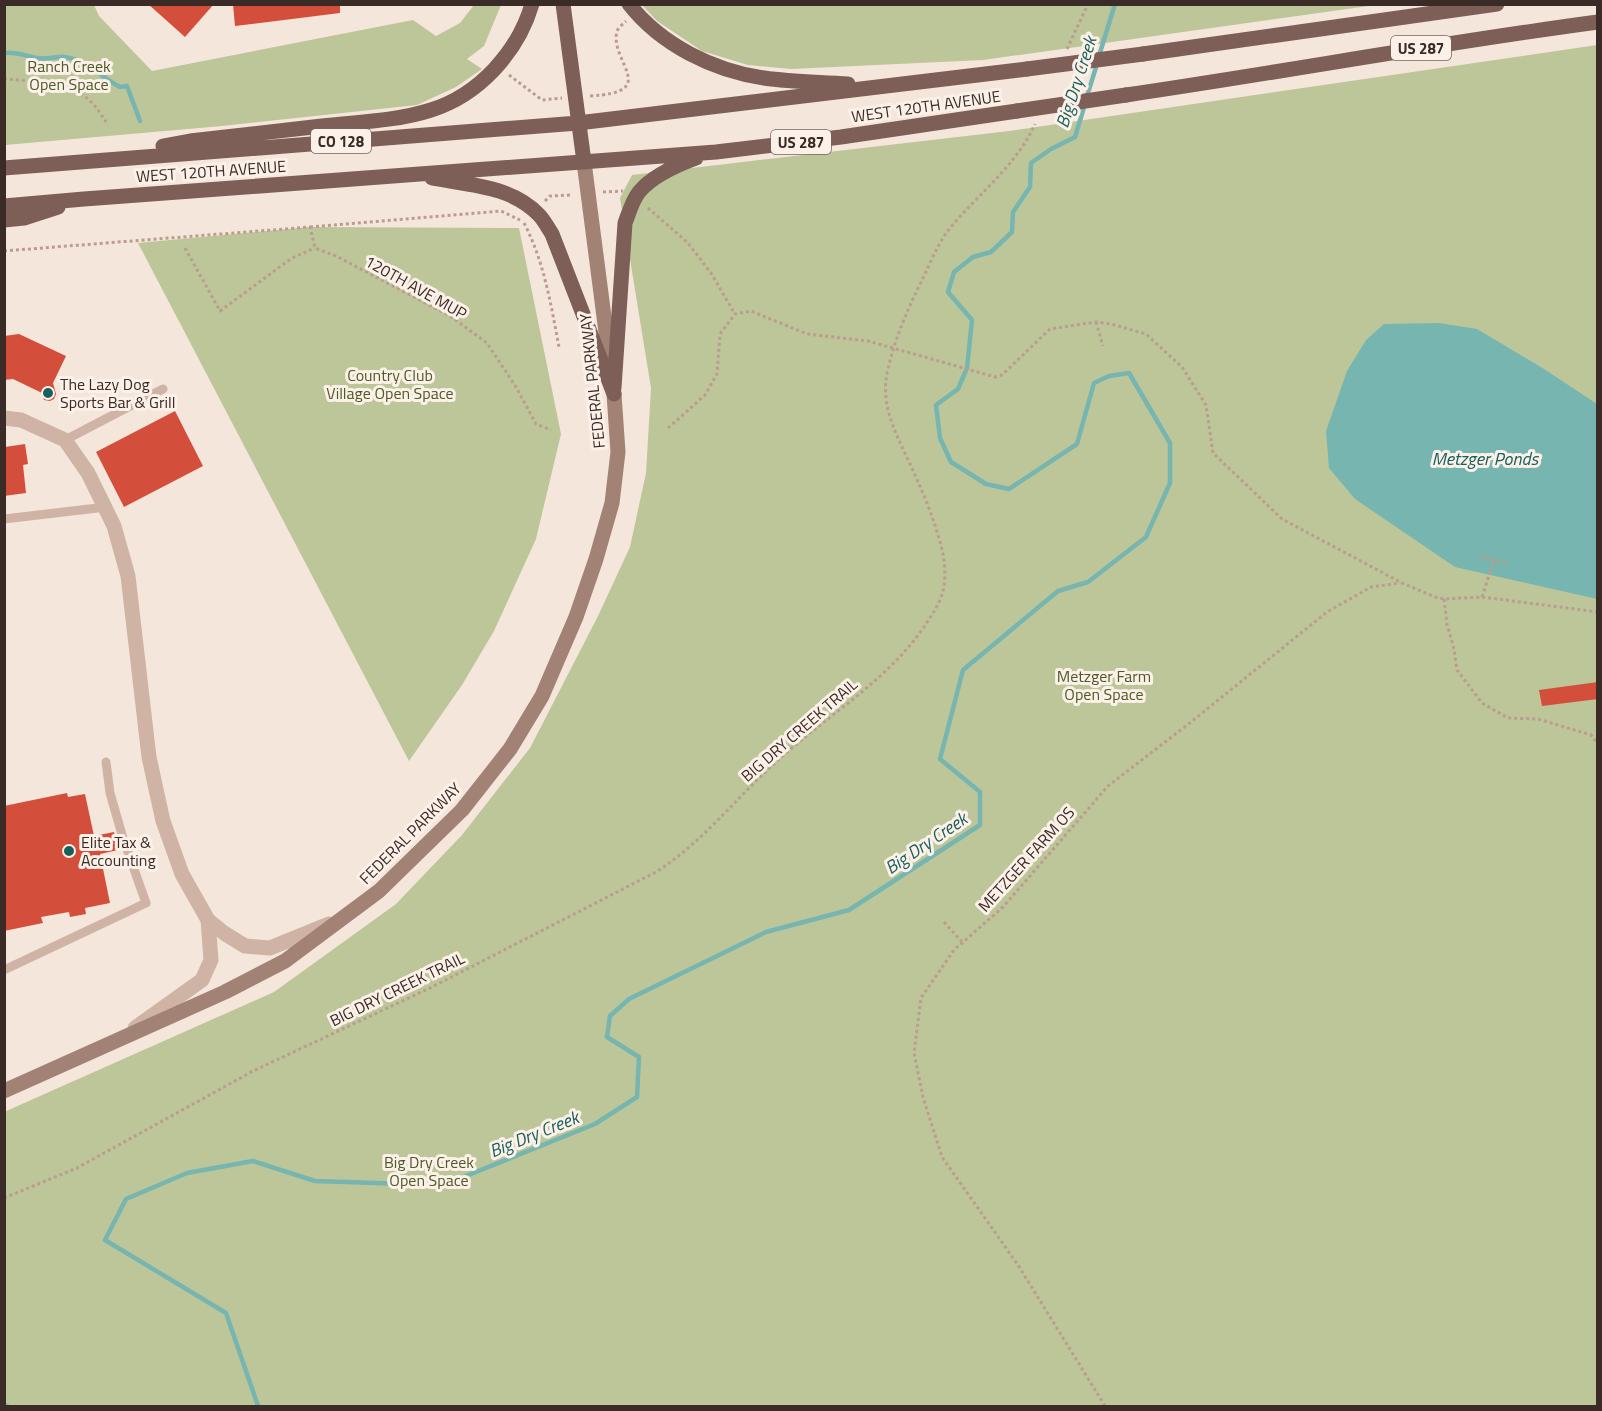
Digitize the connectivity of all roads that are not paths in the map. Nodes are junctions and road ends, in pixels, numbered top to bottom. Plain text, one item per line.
1 (532, 4) edge
2 (563, 4) edge
3 (1497, 4) edge
4 (632, 8) edge
5 (1598, 22) edge
6 (887, 86) junction
7 (578, 123) junction
8 (716, 152) junction
9 (103, 159) junction
10 (584, 162) junction
11 (33, 165) junction
12 (4, 168) edge
13 (4, 174) edge
14 (411, 175) junction
15 (84, 199) junction
16 (4, 206) edge
17 (4, 220) edge
18 (163, 389) dead end
19 (614, 394) junction
20 (4, 418) edge
21 (65, 440) junction
22 (106, 507) junction
23 (4, 519) edge
24 (106, 762) dead end
25 (348, 915) junction
26 (208, 920) junction
27 (4, 970) edge
28 (120, 1039) junction
29 (4, 1090) edge

1 - 9 main road
2 - 7 main road
3 - 6 main road, WEST 120TH AVENUE / US 287, bridge
4 - 6 main road, US 287
5 - 8 main road, WEST 120TH AVENUE / US 287, bridge
6 - 7 main road, WEST 120TH AVENUE / US 287
7 - 9 main road, WEST 120TH AVENUE / CO 128
7 - 10 main road
8 - 10 main road, WEST 120TH AVENUE / US 287
8 - 19 main road
9 - 11 main road, WEST 120TH AVENUE / CO 128
10 - 14 main road, WEST 120TH AVENUE / CO 128
10 - 19 main road, FEDERAL PARKWAY
11 - 12 main road, WEST 120TH AVENUE / CO 128
11 - 13 main road
14 - 15 main road, WEST 120TH AVENUE / CO 128
14 - 19 main road
15 - 16 main road, WEST 120TH AVENUE / CO 128
15 - 17 main road
18 - 21 lane
19 - 25 main road, FEDERAL PARKWAY
20 - 21 street
21 - 22 street
22 - 23 lane
22 - 26 street
24 - 27 lane
25 - 26 street
25 - 28 main road, FEDERAL PARKWAY
26 - 28 street
28 - 29 main road, FEDERAL PARKWAY

